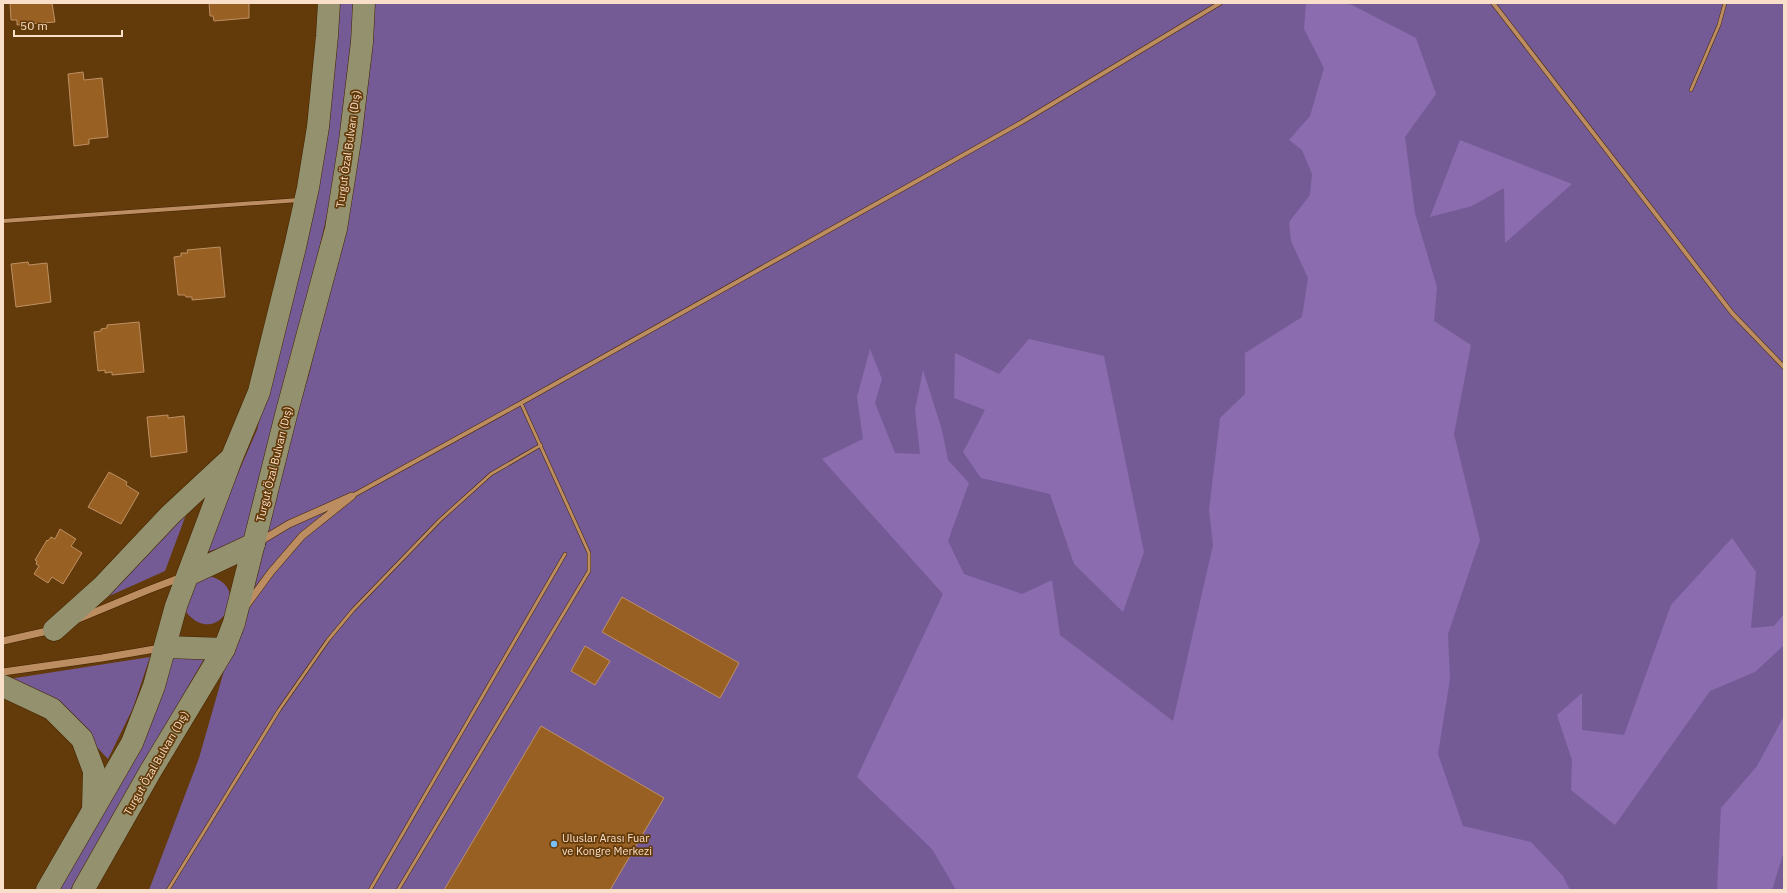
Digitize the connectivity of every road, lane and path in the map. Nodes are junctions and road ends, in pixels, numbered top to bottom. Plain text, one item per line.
1 (364, 3) edge
2 (1220, 3) edge
3 (1493, 3) edge
4 (1725, 3) edge
5 (327, 8) edge
6 (1691, 90) dead end
7 (305, 200) junction
8 (3, 221) edge
9 (1784, 366) edge
10 (521, 404) junction
11 (541, 445) junction
12 (232, 457) junction
13 (352, 496) junction
14 (254, 544) junction
15 (565, 554) dead end
16 (188, 575) junction
17 (234, 623) junction
18 (54, 630) junction
19 (3, 641) edge
20 (164, 647) junction
21 (224, 649) junction
22 (3, 672) edge
23 (3, 686) edge
24 (92, 812) junction
25 (47, 890) edge
26 (83, 890) edge
27 (168, 890) edge
28 (370, 890) edge
29 (398, 890) edge

1 - 14 main road, Turgut Özal Bulvarı (Dış)
2 - 10 street
3 - 9 street
4 - 6 lane
5 - 7 main road
7 - 8 street
7 - 12 main road
10 - 11 lane
10 - 13 street
11 - 27 lane
11 - 29 lane
12 - 16 main road
12 - 18 main road
13 - 14 street
13 - 17 street
14 - 16 main road
14 - 17 main road, Turgut Özal Bulvarı (Dış)
15 - 28 lane
16 - 18 street
16 - 20 main road
17 - 21 main road, Turgut Özal Bulvarı (Dış)
18 - 19 street
20 - 21 main road
20 - 22 street
20 - 24 main road
21 - 26 main road, Turgut Özal Bulvarı (Dış)
23 - 24 main road
24 - 25 main road

